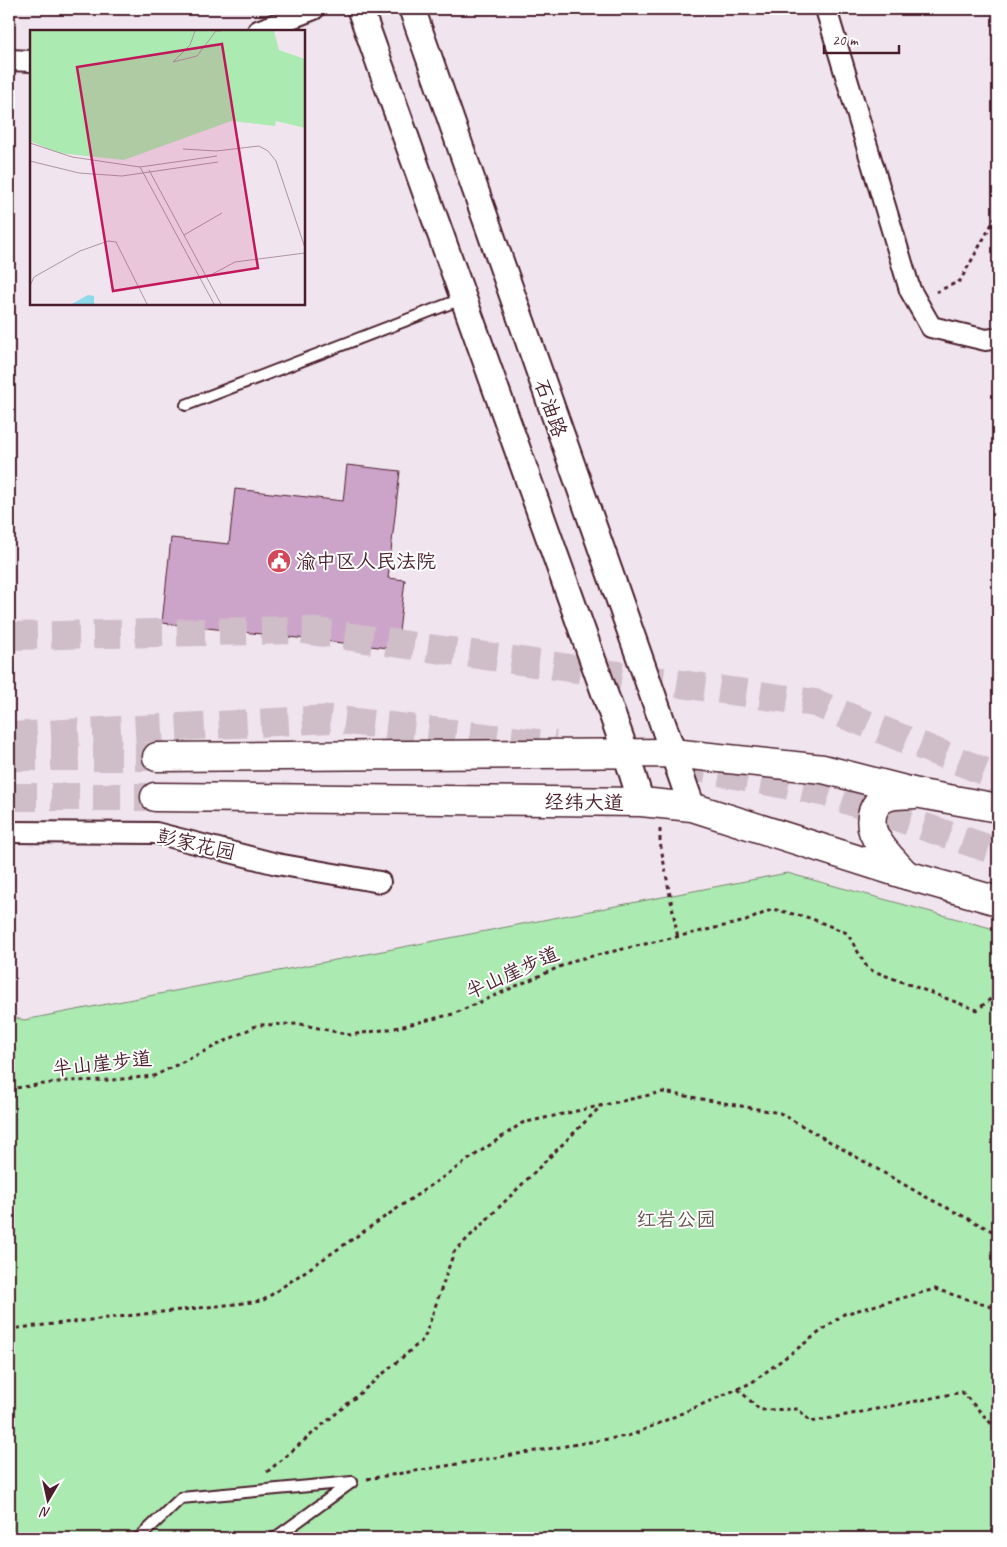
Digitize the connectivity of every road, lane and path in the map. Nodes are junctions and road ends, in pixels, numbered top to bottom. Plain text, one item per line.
1 (314, 9) edge
2 (360, 9) edge
3 (412, 9) edge
4 (826, 9) edge
5 (261, 30) edge
6 (9, 60) edge
7 (30, 61) edge
8 (998, 213) edge
9 (465, 298) junction
10 (917, 302) junction
11 (998, 338) edge
12 (186, 405) dead end
13 (626, 753) junction
14 (672, 753) junction
15 (157, 757) tunnel mouth
16 (921, 794) junction
17 (155, 797) tunnel mouth
18 (650, 803) junction
19 (692, 807) junction
20 (998, 808) edge
21 (9, 832) edge
22 (906, 875) junction
23 (380, 882) dead end
24 (998, 901) edge
25 (678, 938) junction
26 (998, 993) edge
27 (9, 1089) edge
28 (602, 1105) junction
29 (998, 1234) edge
30 (998, 1309) edge
31 (9, 1329) edge
32 (738, 1389) junction
33 (998, 1430) edge
34 (352, 1482) junction
35 (243, 1493) junction
36 (139, 1538) edge
37 (275, 1538) edge

1 - 5 street
2 - 9 street
3 - 14 street, 石油路
4 - 10 street
6 - 7 street
8 - 10 path
9 - 12 lane
9 - 13 street
10 - 11 street
13 - 14 main road
13 - 15 main road
13 - 18 street
14 - 16 main road
14 - 19 street, 石油路
16 - 20 main road
16 - 22 main road
17 - 18 main road, 经纬大道
18 - 19 main road, 经纬大道
18 - 25 path
19 - 22 main road, 经纬大道
21 - 23 street, 彭家花园
22 - 24 main road, 经纬大道
25 - 26 path, 半山崖步道
25 - 27 path, 半山崖步道
28 - 29 path
28 - 31 path
28 - 35 path
30 - 32 path
32 - 33 path
32 - 34 path
34 - 35 lane
34 - 37 lane
35 - 36 lane

